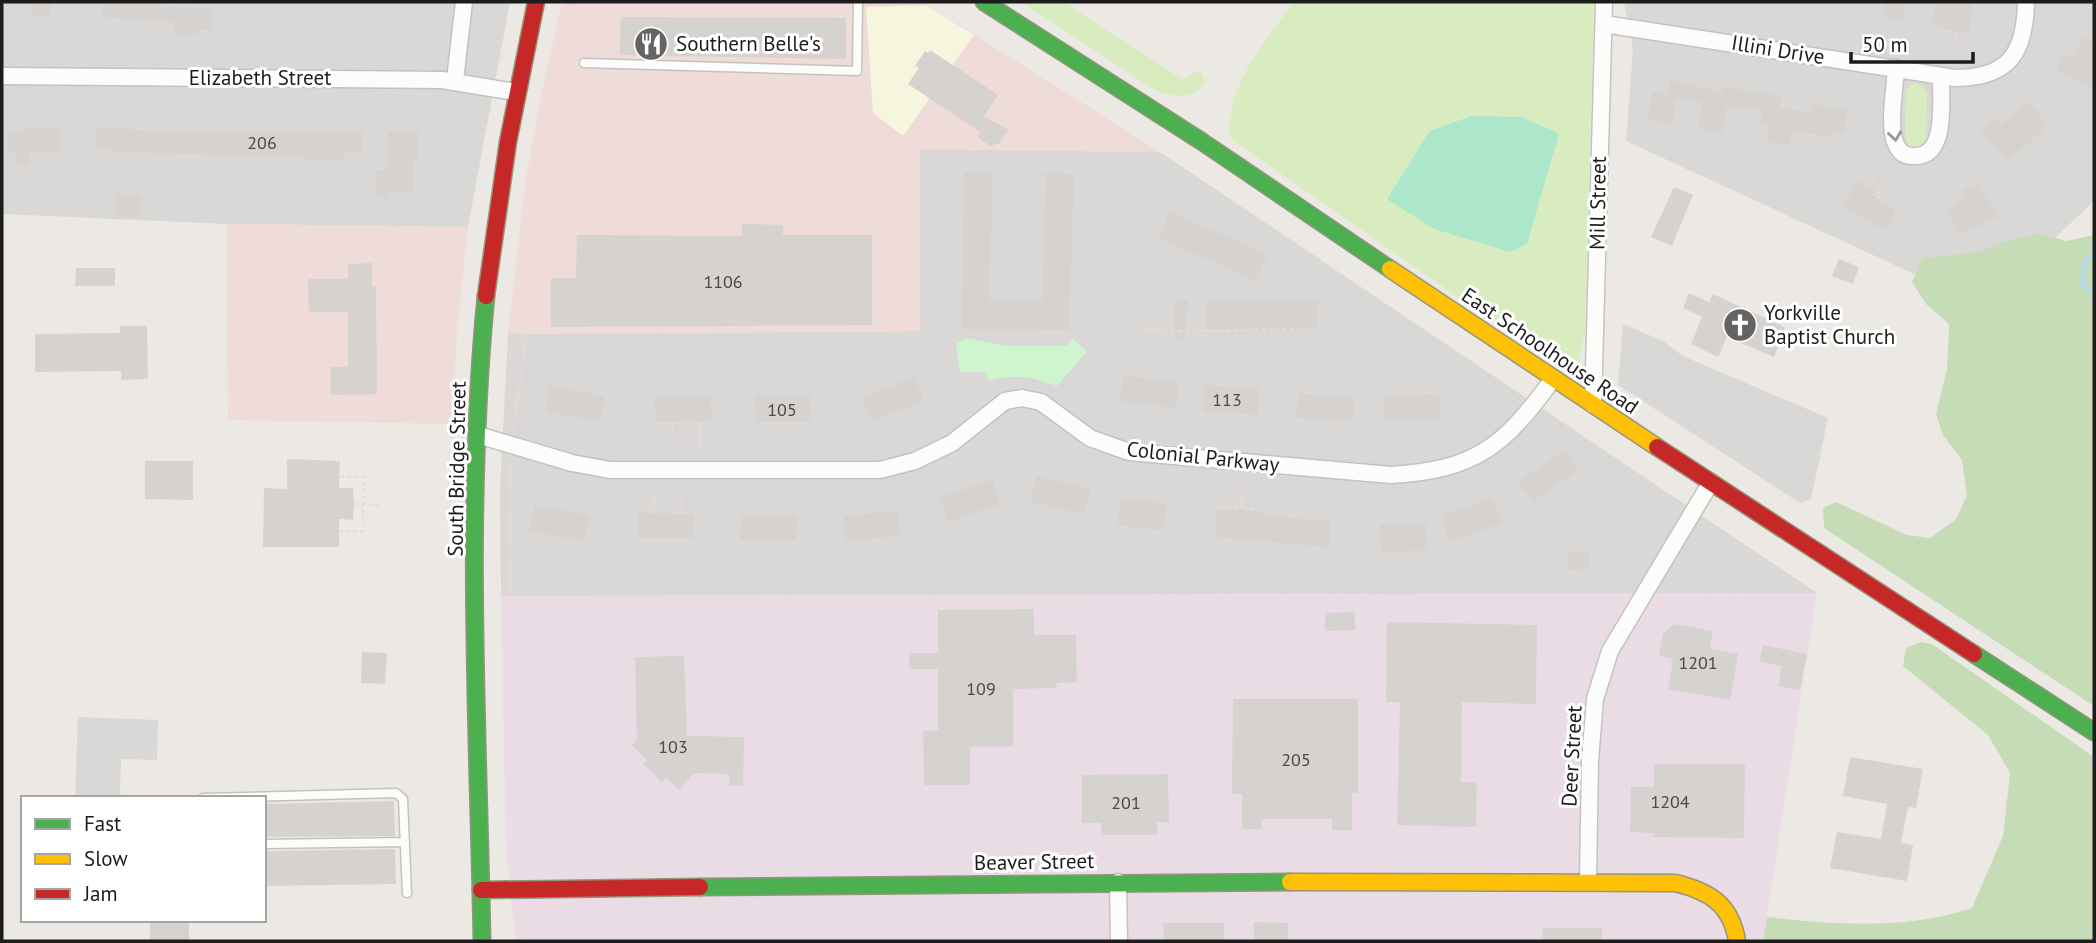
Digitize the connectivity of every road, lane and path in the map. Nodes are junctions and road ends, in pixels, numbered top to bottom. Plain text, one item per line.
1 (464, 2) edge
2 (536, 2) edge
3 (568, 2) edge
4 (858, 2) edge
5 (984, 2) edge
6 (1604, 2) edge
7 (2026, 2) edge
8 (1604, 24) junction
9 (1948, 30) dead end
10 (1960, 37) dead end
11 (584, 63) dead end
12 (1896, 68) junction
13 (2, 76) edge
14 (1941, 76) junction
15 (455, 80) junction
16 (516, 92) junction
17 (1871, 180) dead end
18 (1883, 201) dead end
19 (1136, 328) dead end
20 (1298, 329) dead end
21 (1553, 379) junction
22 (1593, 405) junction
23 (673, 422) dead end
24 (700, 422) dead end
25 (513, 428) dead end
26 (478, 435) junction
27 (672, 446) dead end
28 (700, 446) dead end
29 (511, 468) dead end
30 (340, 477) dead end
31 (1242, 482) dead end
32 (1711, 482) junction
33 (654, 490) dead end
34 (681, 490) dead end
35 (354, 504) dead end
36 (364, 504) junction
37 (382, 505) dead end
38 (1220, 507) dead end
39 (1243, 509) junction
40 (1256, 509) dead end
41 (654, 513) dead end
42 (681, 513) dead end
43 (339, 531) dead end
44 (2094, 732) edge
45 (266, 796) edge
46 (405, 842) junction
47 (266, 844) edge
48 (522, 872) dead end
49 (1588, 881) junction
50 (1118, 882) junction
51 (481, 890) junction
52 (407, 893) dead end
53 (522, 916) dead end
54 (482, 941) edge
55 (523, 941) edge
56 (1119, 941) edge
57 (1737, 941) edge

1 - 15 street
2 - 16 main road, South Bridge Street
3 - 25 path
4 - 11 lane
5 - 21 main road, East Schoolhouse Road
6 - 8 street, Mill Street
7 - 14 street, Illini Drive
8 - 12 street, Illini Drive
8 - 22 street, Mill Street
9 - 10 path
12 - 14 street, Illini Drive
12 -> 14 street
13 - 15 street, Elizabeth Street
15 - 16 street, Elizabeth Street
16 - 26 main road, South Bridge Street
17 - 18 path
19 - 20 path
21 - 22 main road, East Schoolhouse Road
21 - 26 street, Colonial Parkway
22 - 32 main road, East Schoolhouse Road
23 - 27 path
24 - 28 path
26 - 51 main road, South Bridge Street
29 - 48 path
30 - 36 path
31 - 39 path
32 - 44 main road, East Schoolhouse Road
32 - 49 street, Deer Street
33 - 41 path
34 - 42 path
35 - 36 path
36 - 37 path
36 - 43 path
38 - 39 path
39 - 40 path
45 - 46 lane
46 - 47 lane
46 - 52 lane
49 - 50 main road, Beaver Street
49 - 57 main road
50 - 51 main road, Beaver Street
50 - 56 street
51 - 54 main road, South Bridge Street
53 - 55 path

